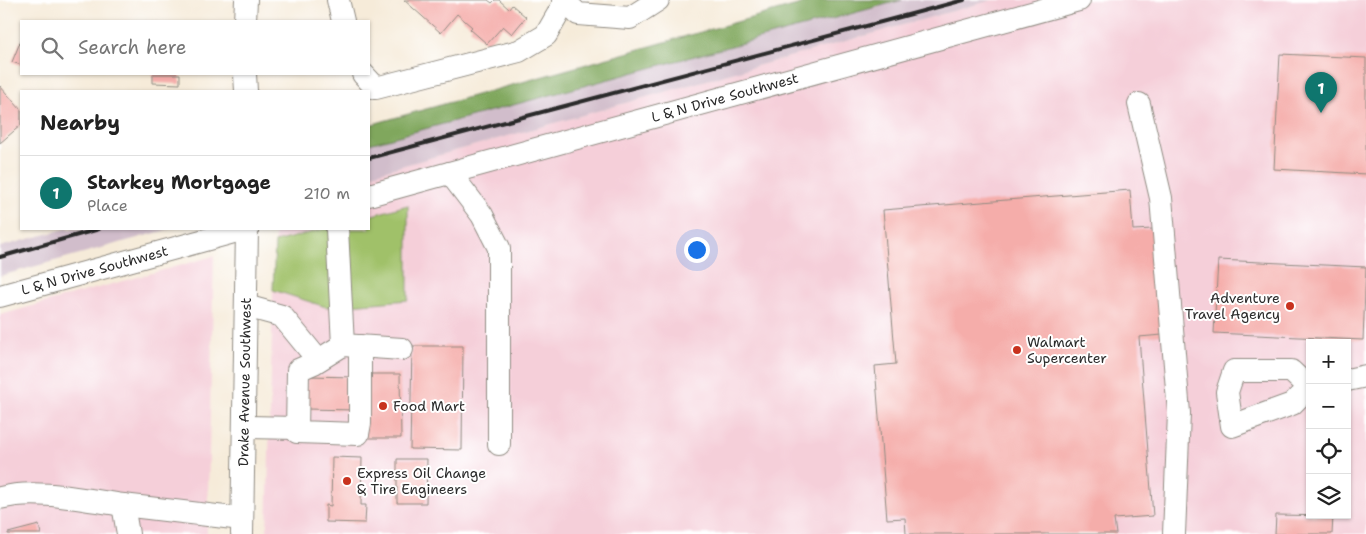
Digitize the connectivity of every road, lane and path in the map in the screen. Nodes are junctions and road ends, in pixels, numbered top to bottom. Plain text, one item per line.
1 (246, 0) edge
2 (338, 0) edge
3 (658, 0) edge
4 (1079, 0) edge
5 (564, 1) edge
6 (246, 20) edge
7 (343, 20) edge
8 (246, 75) edge
9 (364, 75) edge
10 (246, 90) edge
11 (1139, 104) dead end
12 (450, 173) junction
13 (370, 195) edge
14 (242, 230) edge
15 (246, 230) edge
16 (337, 230) edge
17 (0, 296) edge
18 (246, 306) junction
19 (352, 345) junction
20 (402, 349) dead end
21 (318, 360) junction
22 (1366, 376) edge
23 (1351, 379) edge
24 (244, 428) junction
25 (297, 428) junction
26 (499, 444) dead end
27 (0, 498) edge
28 (123, 505) junction
29 (242, 526) edge
30 (128, 534) edge
31 (1174, 534) edge

1 - 6 street
2 - 7 street
3 - 5 street
4 - 12 street, L & N Drive Southwest
5 - 9 street
8 - 10 street
11 - 31 street
12 - 13 street, L & N Drive Southwest
12 - 26 street
14 - 17 street, L & N Drive Southwest
15 - 18 street, Drake Avenue Southwest
16 - 19 street
18 - 21 street
18 - 24 street, Drake Avenue Southwest
19 - 20 street
19 - 21 street
19 - 25 street
21 - 25 street
22 - 23 street
24 - 25 street
24 - 29 street, Drake Avenue Southwest
27 - 28 street
28 - 29 street
28 - 30 street

